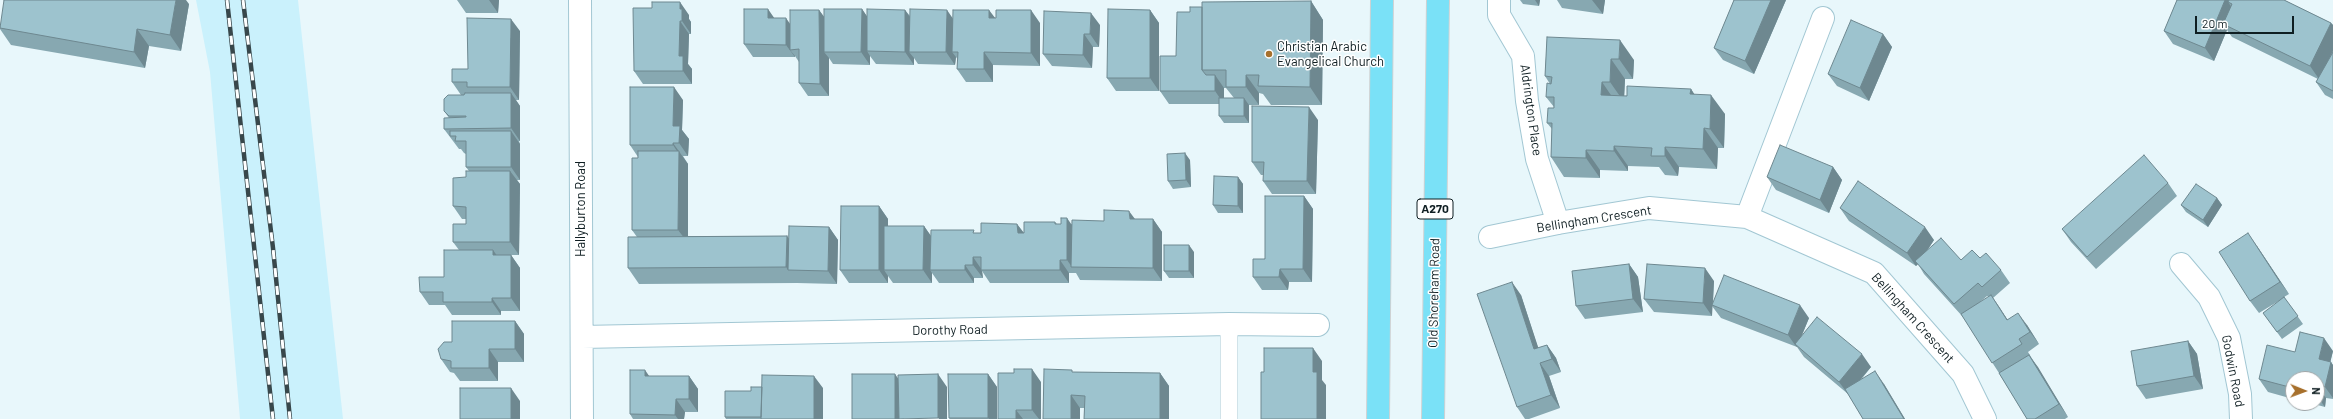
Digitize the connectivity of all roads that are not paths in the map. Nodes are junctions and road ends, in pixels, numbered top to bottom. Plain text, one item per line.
1 (580, 0) edge
2 (1382, 0) edge
3 (1438, 0) edge
4 (1499, 0) edge
5 (1823, 18) dead end
6 (1747, 217) junction
7 (1558, 223) junction
8 (1490, 237) dead end
9 (2181, 264) dead end
10 (1229, 324) junction
11 (1318, 324) dead end
12 (582, 337) junction
13 (582, 419) edge
14 (1228, 419) edge
15 (1378, 419) edge
16 (1433, 419) edge
17 (1984, 419) edge
18 (2241, 419) edge

1 - 12 street, Hallyburton Road
2 - 15 main road
3 - 16 main road, Old Shoreham Road / A270
4 - 7 street, Aldrington Place
5 - 6 street
6 - 7 street, Bellingham Crescent
6 - 17 street, Bellingham Crescent
7 - 8 street, Bellingham Crescent
9 - 18 street, Godwin Road
10 - 11 street, Dorothy Road
10 - 12 street, Dorothy Road
10 - 14 lane
12 - 13 street, Hallyburton Road

